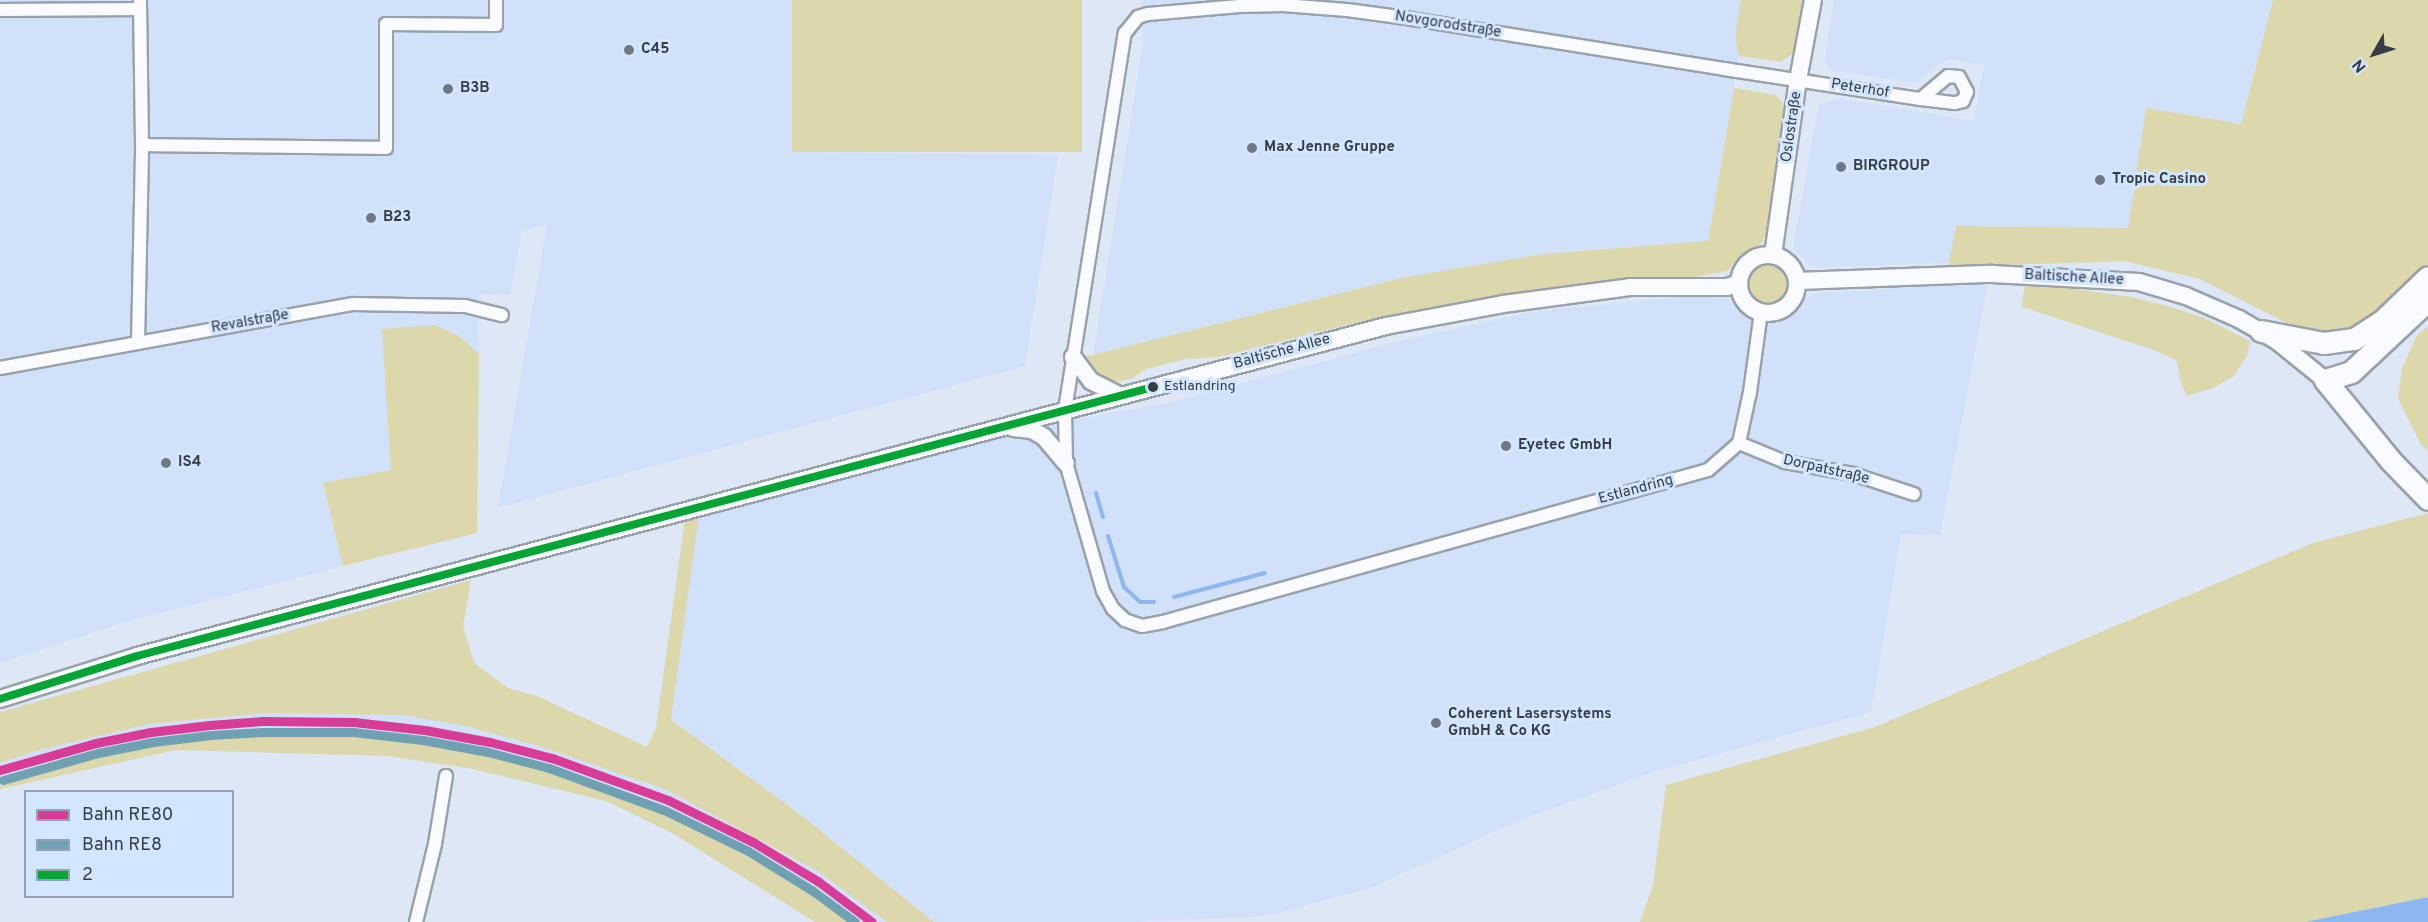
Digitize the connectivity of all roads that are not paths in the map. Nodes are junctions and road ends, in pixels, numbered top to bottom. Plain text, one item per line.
1 (496, 0) edge
2 (1814, 0) edge
3 (140, 5) edge
4 (0, 10) edge
5 (1798, 80) junction
6 (1921, 99) dead end
7 (142, 145) junction
8 (1773, 255) junction
9 (2428, 276) edge
10 (1797, 281) junction
11 (1739, 283) junction
12 (2428, 300) edge
13 (1761, 312) junction
14 (502, 315) dead end
15 (2261, 331) junction
16 (138, 343) junction
17 (1073, 357) junction
18 (0, 368) edge
19 (2325, 381) junction
20 (1120, 396) junction
21 (1065, 410) junction
22 (1000, 428) junction
23 (1739, 444) junction
24 (1066, 463) junction
25 (1914, 494) dead end
26 (2428, 499) edge
27 (0, 699) edge
28 (446, 776) dead end
29 (416, 922) edge

1 - 7 street
2 - 5 main road, Oslostraße
3 - 4 street
3 - 7 street
5 - 6 street, Peterhof
5 - 8 main road, Oslostraße
5 - 17 street, Novgorodstraße
7 - 16 street
8 - 10 main road
8 - 11 main road
9 - 15 highway
10 - 13 main road
10 - 15 main road, Baltische Allee
11 - 13 main road
11 - 20 main road, Baltische Allee
12 - 19 highway
13 - 23 street
14 - 16 street, Revalstraße
15 - 19 main road, Baltische Allee
16 - 18 street, Revalstraße
17 - 20 main road
17 - 21 street, Novgorodstraße
19 - 26 highway
20 - 21 main road, Baltische Allee
21 - 22 main road, Baltische Allee
21 - 24 street, Estlandring
22 - 24 main road
22 - 27 main road, Baltische Allee
23 - 24 street, Estlandring
23 - 25 street, Dorpatstraße
28 - 29 street

